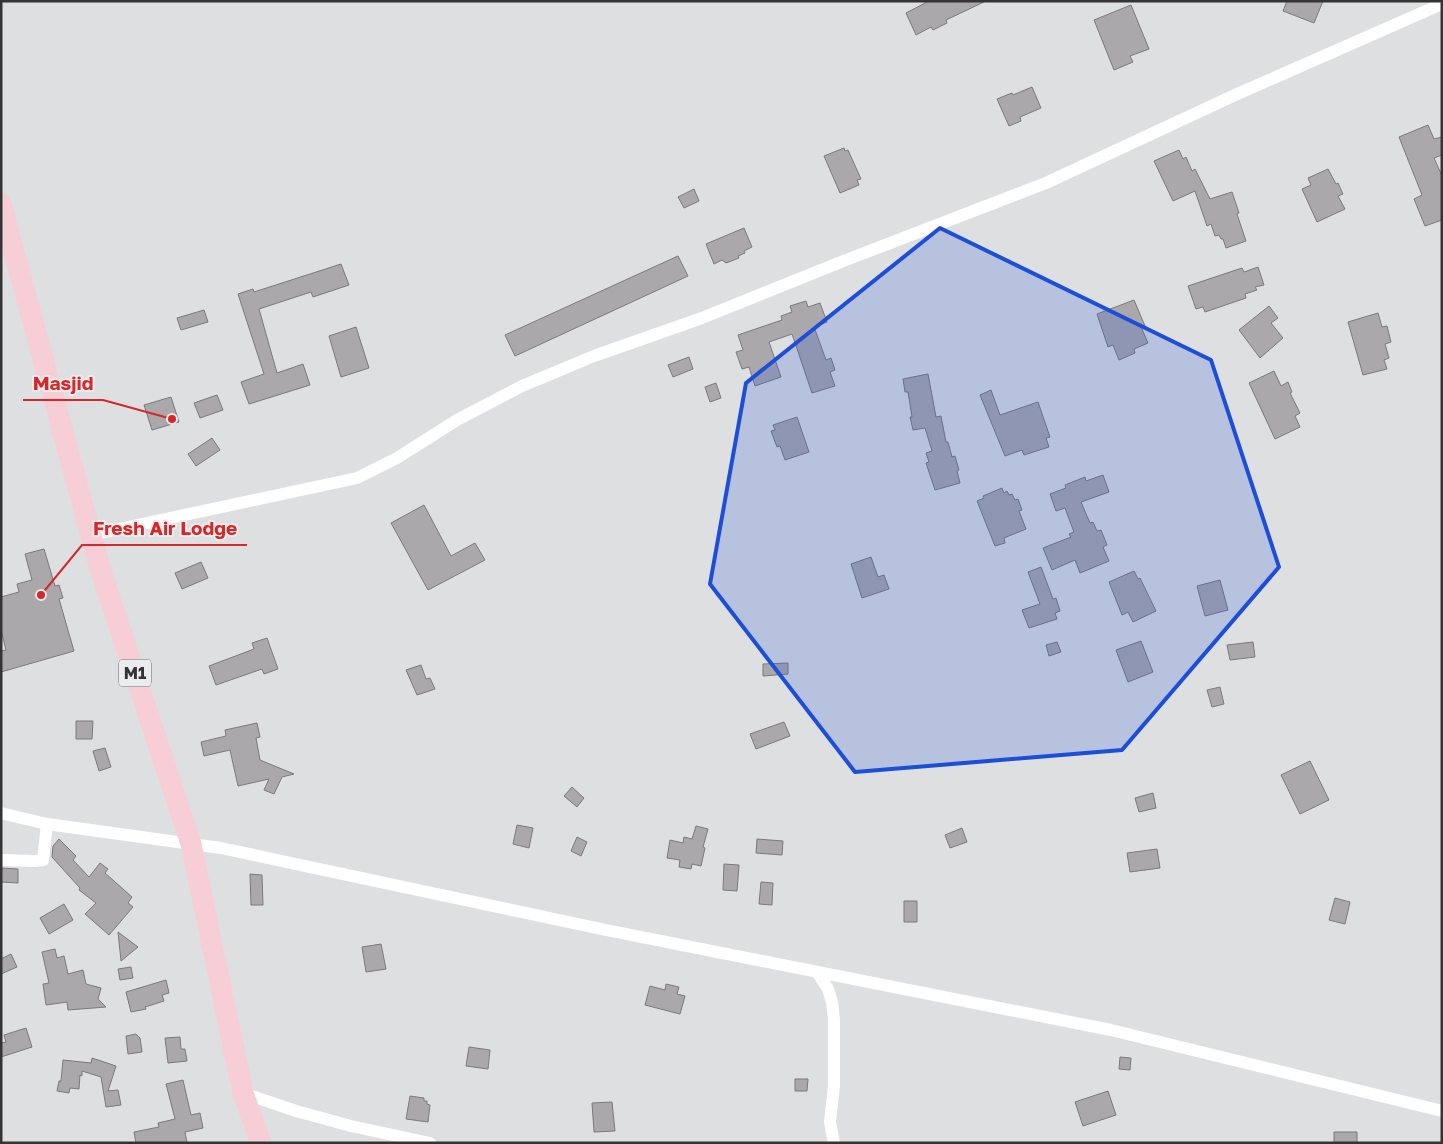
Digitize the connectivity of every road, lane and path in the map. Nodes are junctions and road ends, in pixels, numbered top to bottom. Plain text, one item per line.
1 (1442, 4) edge
2 (1, 204) edge
3 (91, 535) junction
4 (1, 813) edge
5 (48, 824) junction
6 (191, 844) junction
7 (1, 860) edge
8 (817, 972) junction
9 (243, 1093) junction
10 (1442, 1111) edge
11 (261, 1143) edge
12 (430, 1143) edge
13 (834, 1143) edge

1 - 3 street
2 - 3 main road, M1
3 - 6 main road, M1
4 - 5 street
5 - 6 street
5 - 7 street
6 - 8 street
6 - 9 main road, M1
8 - 10 street
8 - 13 street
9 - 11 main road, M1
9 - 12 street

